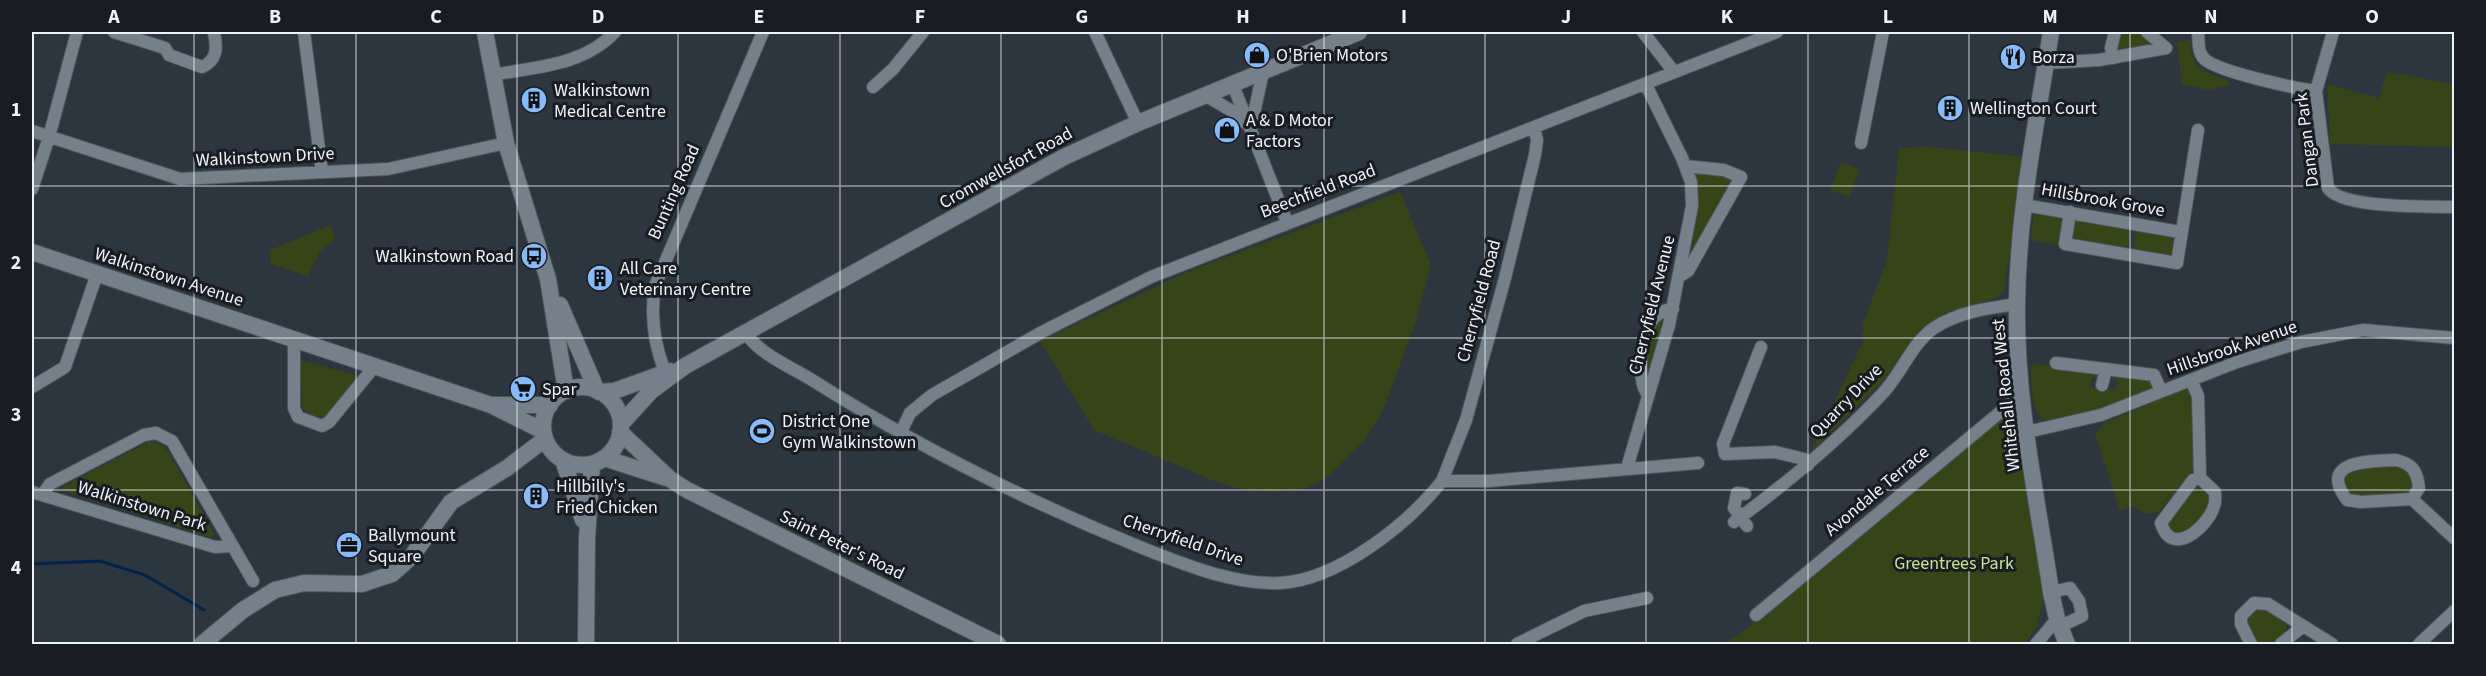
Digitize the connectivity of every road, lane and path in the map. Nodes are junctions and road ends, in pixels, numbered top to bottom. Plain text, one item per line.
1 (77, 32) edge
2 (114, 32) edge
3 (214, 32) edge
4 (304, 32) edge
5 (485, 32) edge
6 (615, 32) edge
7 (763, 32) edge
8 (923, 32) edge
9 (1095, 32) edge
10 (1359, 32) edge
11 (1643, 32) edge
12 (1778, 32) edge
13 (1884, 32) edge
14 (2051, 32) edge
15 (2115, 32) edge
16 (2147, 32) edge
17 (2198, 32) edge
18 (2333, 32) edge
19 (2113, 58) junction
20 (2046, 63) junction
21 (1263, 72) junction
22 (1674, 72) junction
23 (492, 75) junction
24 (1233, 85) junction
25 (1646, 85) junction
26 (873, 87) dead end
27 (2316, 91) junction
28 (1206, 96) junction
29 (1138, 123) junction
30 (1534, 127) junction
31 (1250, 129) junction
32 (2198, 130) dead end
33 (32, 131) edge
34 (49, 136) junction
35 (506, 143) junction
36 (1861, 143) dead end
37 (1685, 166) junction
38 (322, 172) junction
39 (32, 189) edge
40 (2024, 205) junction
41 (2454, 207) edge
42 (2070, 212) junction
43 (1287, 222) junction
44 (2180, 232) junction
45 (32, 252) edge
46 (97, 274) junction
47 (1680, 276) junction
48 (548, 279) junction
49 (2016, 304) junction
50 (1673, 309) junction
51 (746, 333) junction
52 (2454, 338) edge
53 (294, 339) junction
54 (1761, 347) dead end
55 (2056, 363) dead end
56 (685, 366) junction
57 (374, 367) junction
58 (2106, 369) junction
59 (665, 372) junction
60 (2191, 380) junction
61 (2102, 385) dead end
62 (32, 387) edge
63 (566, 391) junction
64 (598, 391) junction
65 (2161, 391) junction
66 (1648, 395) junction
67 (2023, 399) junction
68 (491, 405) junction
69 (550, 405) junction
70 (620, 428) junction
71 (901, 432) junction
72 (2027, 432) junction
73 (551, 446) junction
74 (598, 461) junction
75 (1698, 463) dead end
76 (1808, 465) junction
77 (1627, 468) junction
78 (2200, 478) junction
79 (670, 479) junction
80 (1442, 481) junction
81 (37, 493) edge
82 (1745, 494) dead end
83 (2412, 499) junction
84 (587, 538) junction
85 (2454, 538) edge
86 (232, 546) junction
87 (253, 581) dead end
88 (2051, 592) junction
89 (1647, 598) dead end
90 (2454, 611) edge
91 (1756, 615) dead end
92 (2058, 623) junction
93 (2302, 627) junction
94 (202, 645) edge
95 (586, 645) edge
96 (999, 645) edge
97 (1517, 645) edge
98 (2036, 645) edge
99 (2067, 645) edge
100 (2251, 645) edge
101 (2281, 645) edge
102 (2332, 645) edge
103 (2419, 645) edge

1 - 34 street
2 - 3 street
4 - 38 street
5 - 23 main road
6 - 23 street
7 - 59 street, Bunting Road
8 - 26 street
9 - 29 street
10 - 21 main road, Cromwellsfort Road
11 - 22 street
12 - 22 street, Beechfield Road
13 - 36 street
14 - 20 main road, Whitehall Road West
15 - 19 street
16 - 19 street
17 - 27 street
18 - 27 street, Dangan Park
19 - 20 street
20 - 40 main road, Whitehall Road West
21 - 24 main road, Cromwellsfort Road
21 - 31 street
22 - 25 street, Beechfield Road
23 - 35 main road
24 - 28 main road, Cromwellsfort Road
24 - 31 street
25 - 30 street, Beechfield Road
25 - 37 street, Cherryfield Avenue
27 - 41 street, Dangan Park
28 - 29 main road, Cromwellsfort Road
28 - 31 street
29 - 51 main road, Cromwellsfort Road
30 - 43 street, Beechfield Road
30 - 80 street, Cherryfield Road
31 - 43 street
32 - 44 street, Hillsbrook Grove
33 - 34 street, Walkinstown Drive
34 - 38 street, Walkinstown Drive
34 - 39 street
35 - 38 street, Walkinstown Drive
35 - 48 main road
37 - 47 street, Cherryfield Avenue
37 - 47 street
40 - 42 street, Hillsbrook Grove
40 - 49 main road, Whitehall Road West
42 - 44 street, Hillsbrook Grove
42 - 44 street
43 - 71 street, Beechfield Road
45 - 46 main road, Walkinstown Avenue
46 - 53 main road, Walkinstown Avenue
46 - 62 street
47 - 50 street, Cherryfield Avenue
48 - 63 main road
48 - 64 main road
49 - 67 main road, Whitehall Road West
49 - 76 street, Quarry Drive
50 - 66 street, Cherryfield Avenue
50 - 66 street
51 - 56 main road, Cromwellsfort Road
51 - 71 street, Cherryfield Drive
52 - 60 street, Hillsbrook Avenue
53 - 57 main road, Walkinstown Avenue
53 - 57 street
54 - 76 street
55 - 58 street
56 - 59 main road, Cromwellsfort Road
56 - 70 main road, Cromwellsfort Road
57 - 68 main road, Walkinstown Avenue
58 - 61 street
58 - 65 street
59 - 64 main road, Cromwellsfort Road
60 - 65 street, Hillsbrook Avenue
60 - 78 street
63 - 64 main road
63 - 69 main road
64 - 70 main road
65 - 72 street, Hillsbrook Avenue
66 - 77 street, Cherryfield Avenue
67 - 72 main road, Whitehall Road West
67 - 91 street, Avondale Terrace
68 - 69 main road, Walkinstown Avenue
68 - 73 main road, Walkinstown Avenue
69 - 73 main road
70 - 74 main road
70 - 79 main road, Saint Peter's Road
71 - 80 street, Cherryfield Drive
72 - 88 main road, Whitehall Road West
73 - 74 main road
73 - 84 main road
73 - 94 main road
74 - 79 main road, Saint Peter's Road
74 - 84 main road
75 - 77 street
76 - 82 street, Quarry Drive
77 - 80 street
78 - 78 street
79 - 96 main road, Saint Peter's Road
81 - 86 street, Walkinstown Park
81 - 86 street, Walkinstown Park
83 - 83 street
83 - 85 street
84 - 95 main road
86 - 87 street, Walkinstown Park
88 - 92 main road, Whitehall Road West
88 - 92 street
89 - 97 street
90 - 103 street
92 - 98 street
92 - 99 main road, Whitehall Road West
93 - 100 street
93 - 101 street
93 - 102 street

